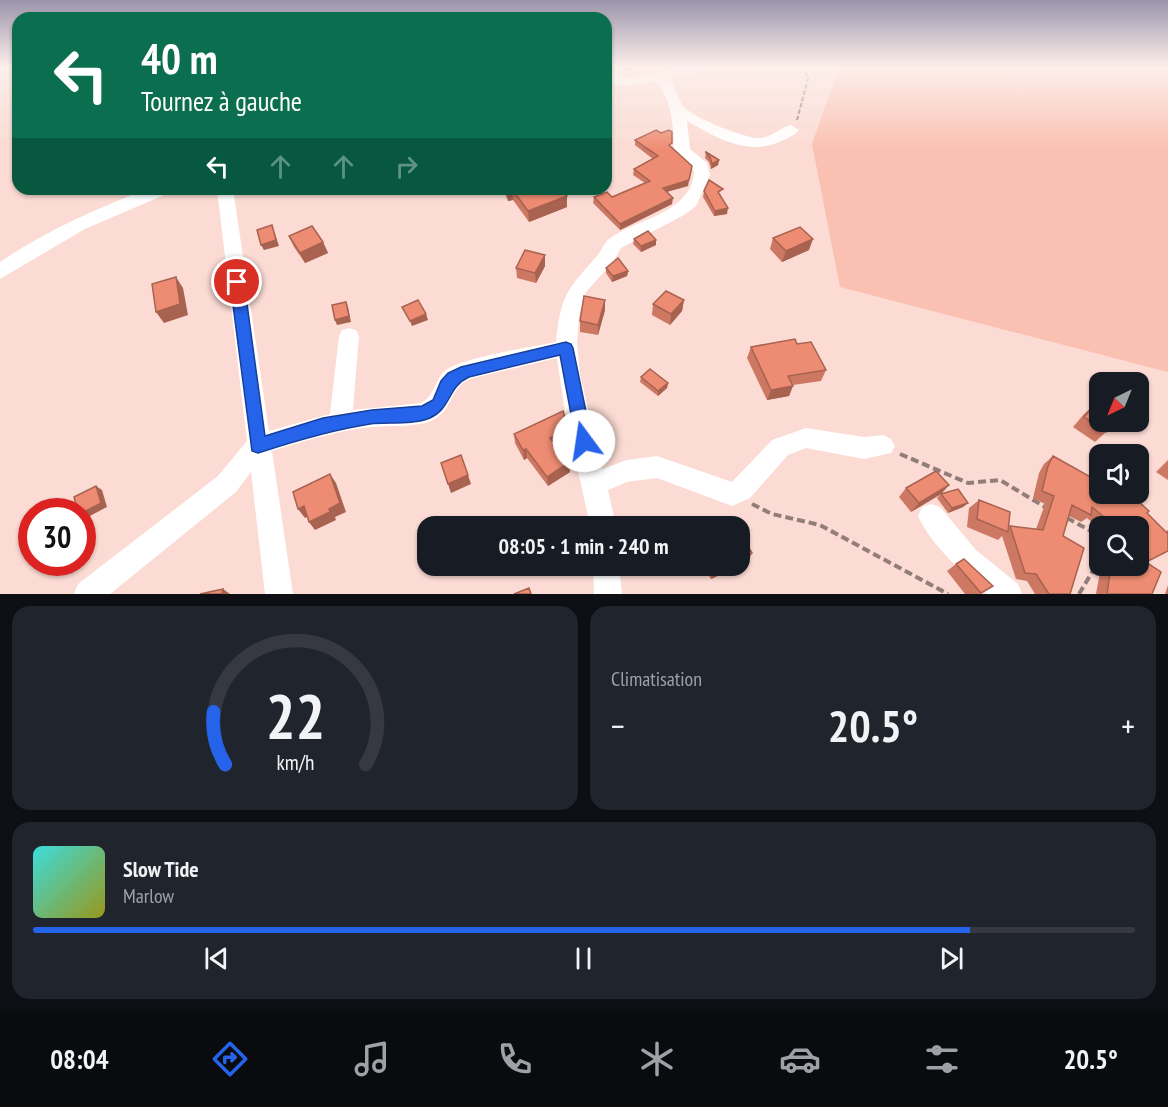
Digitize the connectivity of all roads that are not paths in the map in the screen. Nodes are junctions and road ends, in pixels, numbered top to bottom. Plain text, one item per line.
1 (671, 95) edge
2 (675, 108) junction
3 (791, 130) road end
4 (148, 195) edge
5 (226, 195) edge
6 (0, 272) edge
7 (350, 336) dead end
8 (566, 348) junction
9 (340, 423) junction
10 (258, 445) junction
11 (883, 446) road end
12 (595, 483) junction
13 (227, 484) junction
14 (264, 485) junction
15 (601, 516) edge
16 (931, 516) dead end
17 (607, 576) edge
18 (88, 594) edge
19 (279, 594) edge
20 (608, 594) edge
21 (1008, 594) edge

1 - 2 street
2 - 3 street
2 - 8 street
4 - 6 street
5 - 10 street
7 - 9 street
8 - 9 street
8 - 12 street
9 - 10 street
10 - 13 street
10 - 14 street
11 - 12 street
12 - 15 street
13 - 14 street
13 - 18 street
14 - 19 street
16 - 21 street
17 - 20 street

